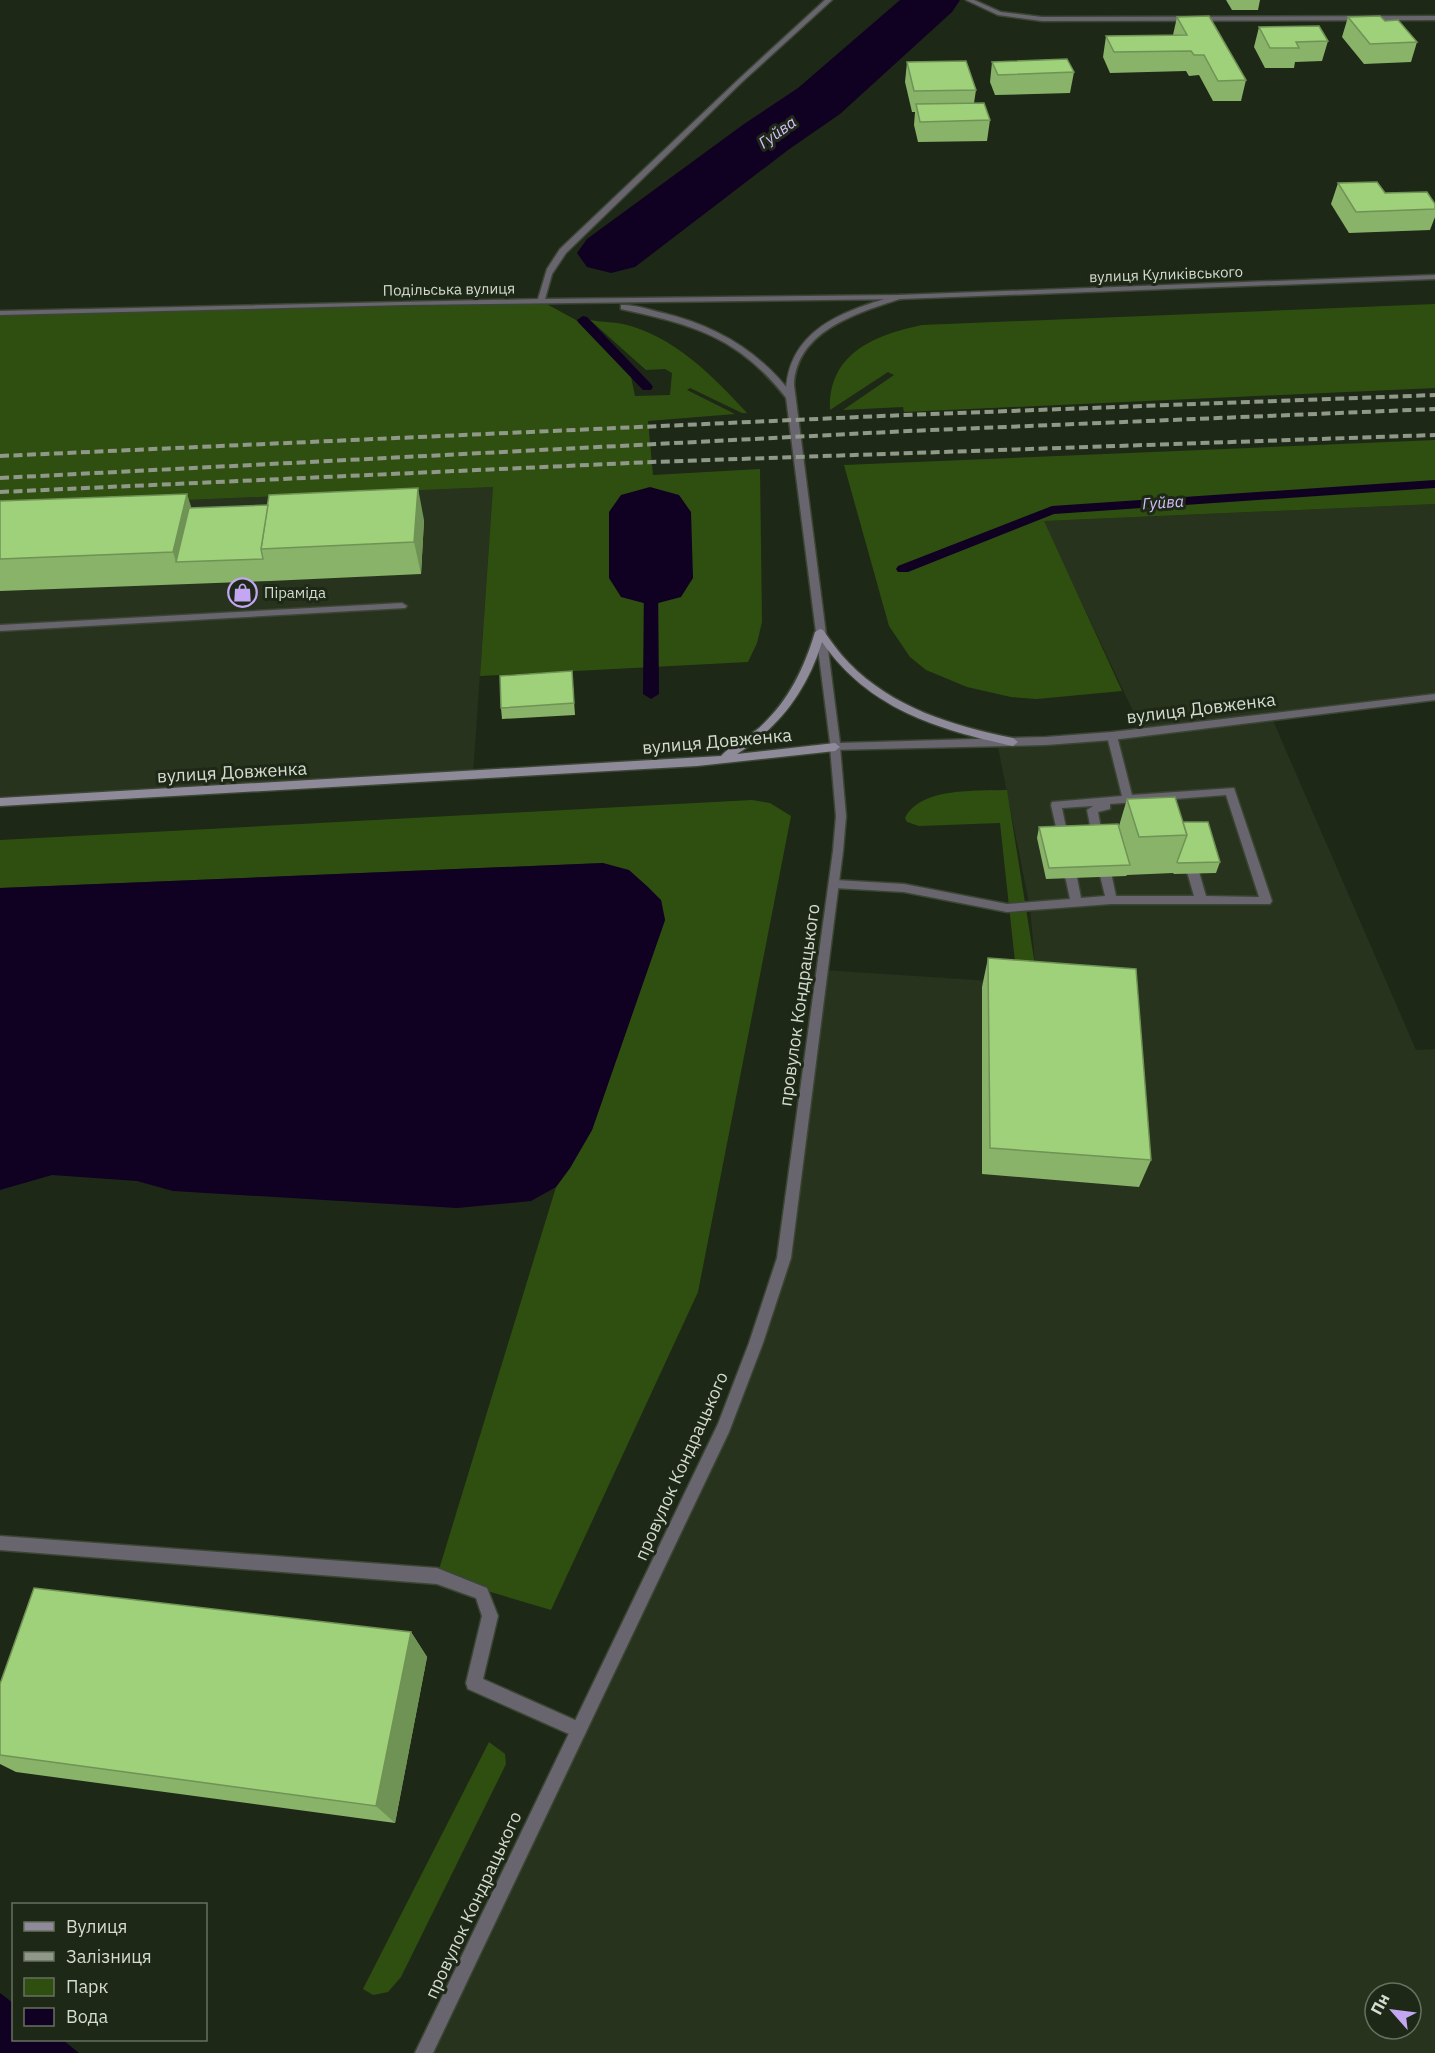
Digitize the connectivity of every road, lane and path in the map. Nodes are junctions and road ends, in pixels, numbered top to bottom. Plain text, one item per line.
1 (829, 0) edge
2 (969, 0) edge
3 (1435, 18) edge
4 (1435, 277) edge
5 (899, 297) junction
6 (541, 301) junction
7 (581, 301) junction
8 (0, 313) edge
9 (790, 396) junction
10 (402, 606) dead end
11 (0, 628) edge
12 (820, 632) junction
13 (1435, 697) edge
14 (1112, 736) junction
15 (1013, 742) junction
16 (836, 747) junction
17 (722, 758) junction
18 (1128, 799) junction
19 (0, 802) edge
20 (1166, 807) edge
21 (1185, 843) edge
22 (835, 884) junction
23 (1111, 900) junction
24 (1200, 900) junction
25 (1076, 901) junction
26 (0, 1543) edge
27 (578, 1730) junction
28 (424, 2053) edge

1 - 6 street
2 - 3 street
4 - 5 street, вулиця Куликівського
5 - 7 street, Подільська вулиця
5 - 9 street, провулок Кондрацького
6 - 7 street, Подільська вулиця
6 - 8 street, Подільська вулиця
7 - 9 street
9 - 12 street, провулок Кондрацького
10 - 11 street
12 - 15 main road
12 - 16 street, провулок Кондрацького
12 - 17 main road
13 - 14 street, вулиця Довженка
14 - 15 street, вулиця Довженка
14 - 18 street
15 - 16 street, вулиця Довженка
16 - 17 main road, вулиця Довженка
16 - 22 street, провулок Кондрацького
17 - 19 main road, вулиця Довженка
18 - 20 street
18 - 23 street
18 - 24 street
18 - 25 street
21 - 24 street
22 - 25 street
22 - 27 street, провулок Кондрацького
23 - 24 street
23 - 25 street
26 - 27 street
27 - 28 street, провулок Кондрацького

